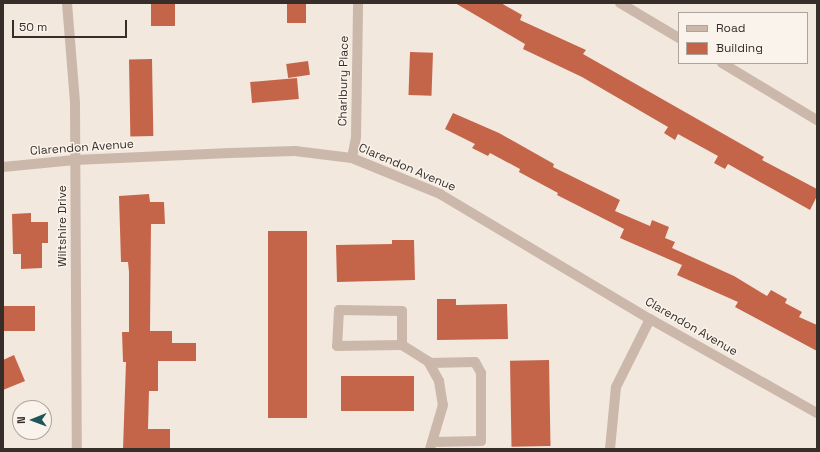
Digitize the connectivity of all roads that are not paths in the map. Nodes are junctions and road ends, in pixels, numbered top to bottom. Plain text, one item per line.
1 (67, 3) edge
2 (358, 3) edge
3 (620, 3) edge
4 (678, 37) edge
5 (724, 64) edge
6 (817, 120) edge
7 (352, 158) junction
8 (75, 160) junction
9 (3, 167) edge
10 (650, 319) junction
11 (402, 345) junction
12 (429, 363) junction
13 (817, 413) edge
14 (431, 446) edge
15 (77, 449) edge
16 (610, 449) edge

1 - 8 street, Wiltshire Drive
2 - 7 street, Charlbury Place
3 - 4 street
5 - 6 street
7 - 8 street, Clarendon Avenue
7 - 10 street, Clarendon Avenue
8 - 9 street, Clarendon Avenue
8 - 15 street, Wiltshire Drive
10 - 13 street, Clarendon Avenue
10 - 16 street
11 - 11 street
11 - 12 street
12 - 14 street
12 - 14 street

